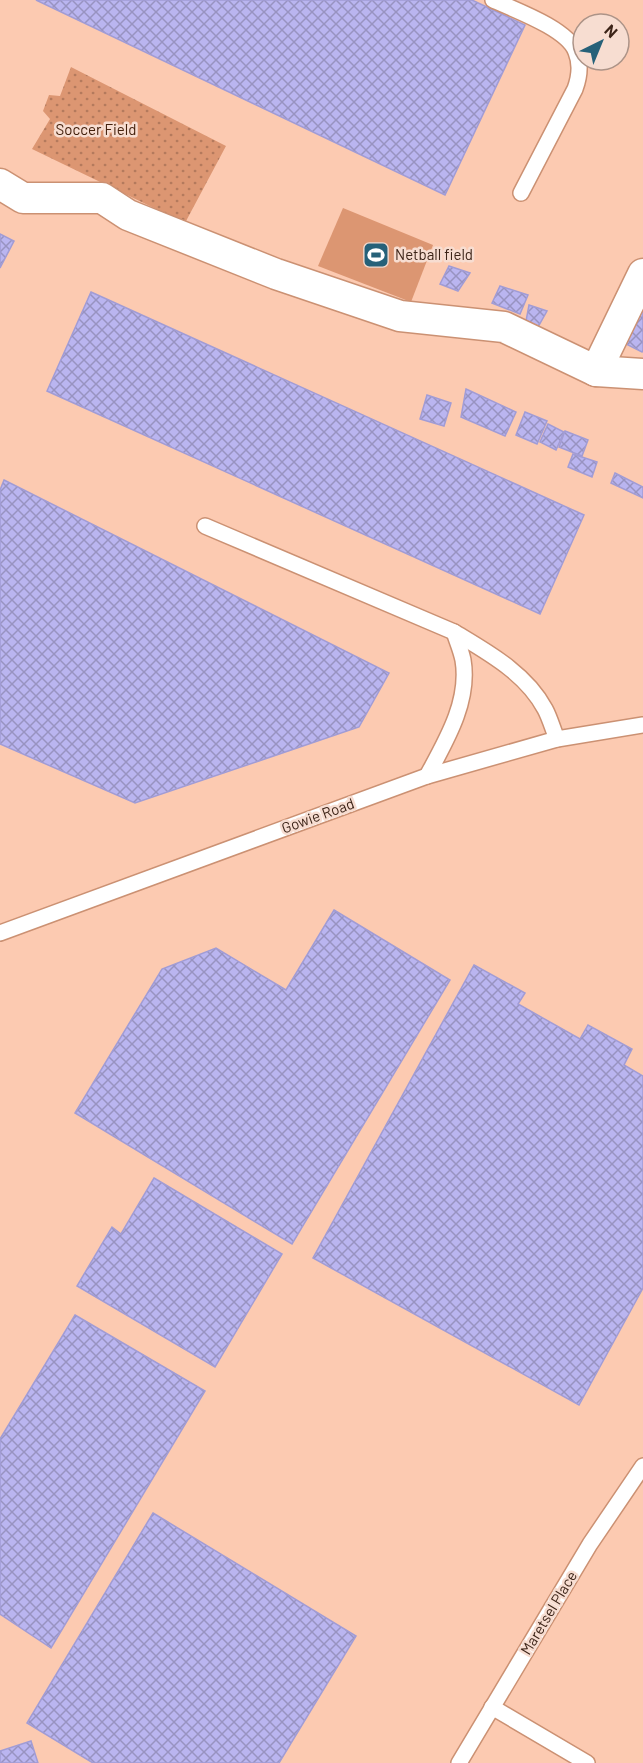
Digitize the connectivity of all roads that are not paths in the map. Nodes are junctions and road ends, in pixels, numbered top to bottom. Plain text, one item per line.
1 (493, 0) edge
2 (0, 184) edge
3 (521, 193) dead end
4 (643, 273) edge
5 (596, 371) junction
6 (643, 374) edge
7 (205, 526) dead end
8 (454, 632) junction
9 (643, 725) edge
10 (557, 739) junction
11 (427, 776) junction
12 (0, 933) edge
13 (643, 1466) edge
14 (492, 1707) junction
15 (459, 1763) edge
16 (587, 1763) edge

1 - 3 lane
2 - 5 street
4 - 5 street
5 - 6 street
7 - 8 lane
8 - 10 lane
8 - 11 lane
9 - 10 lane, Gowie Road
10 - 11 lane, Gowie Road
11 - 12 lane, Gowie Road
13 - 14 lane, Maretsel Place
14 - 15 lane, Maretsel Place
14 - 16 lane

